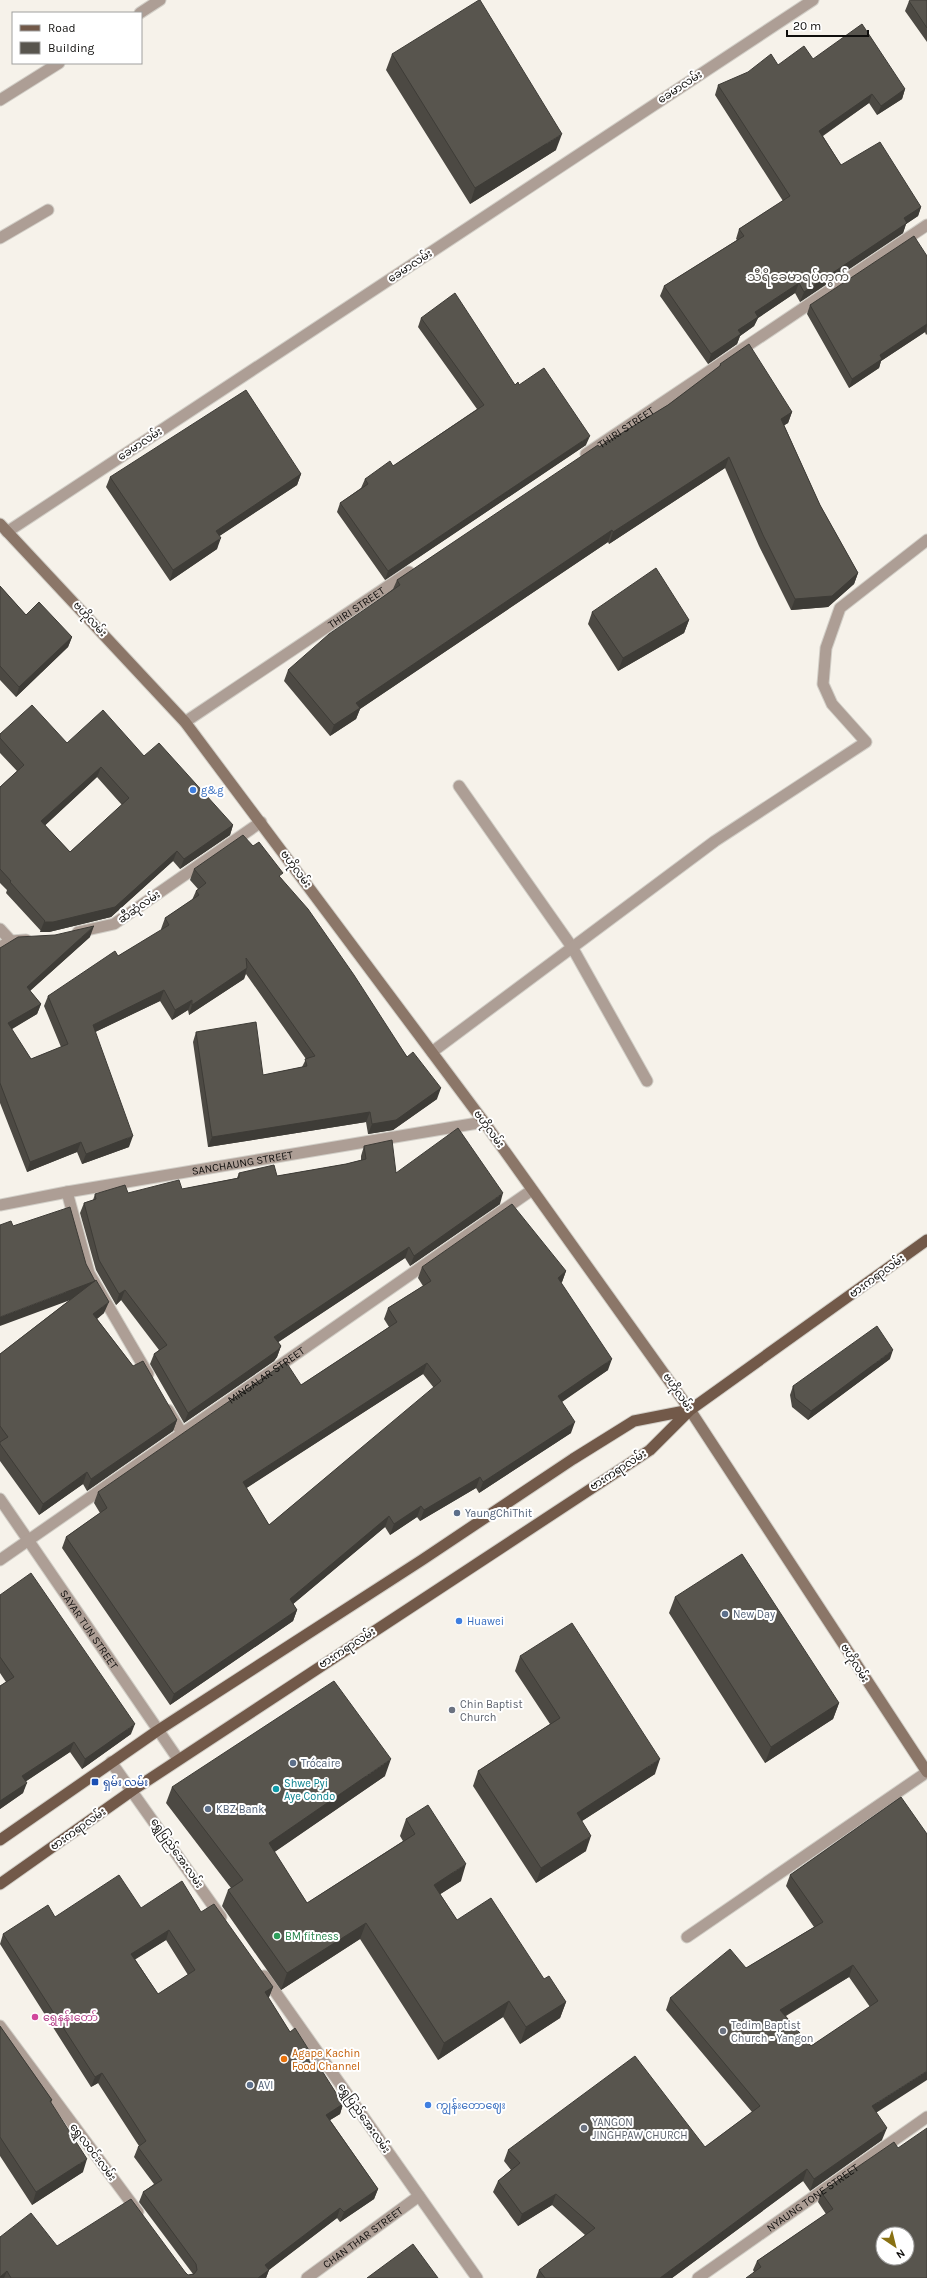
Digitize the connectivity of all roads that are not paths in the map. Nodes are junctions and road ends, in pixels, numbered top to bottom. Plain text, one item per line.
1 (160, 0) edge
2 (813, 0) edge
3 (142, 12) edge
4 (57, 64) edge
5 (0, 100) edge
6 (48, 210) dead end
7 (927, 225) edge
8 (0, 238) edge
9 (576, 460) edge
10 (4, 528) edge
11 (927, 540) edge
12 (417, 567) edge
13 (185, 722) junction
14 (459, 786) dead end
15 (261, 822) junction
16 (0, 929) edge
17 (64, 936) edge
18 (34, 940) edge
19 (11, 941) junction
20 (0, 947) edge
21 (572, 947) junction
22 (432, 1052) junction
23 (647, 1081) dead end
24 (484, 1122) junction
25 (532, 1190) junction
26 (67, 1192) junction
27 (0, 1205) edge
28 (927, 1240) edge
29 (155, 1387) edge
30 (163, 1400) edge
31 (690, 1410) junction
32 (182, 1433) junction
33 (0, 1499) edge
34 (28, 1540) junction
35 (0, 1560) edge
36 (158, 1731) junction
37 (178, 1759) junction
38 (111, 1762) junction
39 (927, 1772) edge
40 (133, 1790) junction
41 (0, 1840) edge
42 (0, 1884) edge
43 (228, 1926) edge
44 (687, 1937) dead end
45 (255, 1964) edge
46 (0, 2026) edge
47 (927, 2117) edge
48 (419, 2196) junction
49 (144, 2221) edge
50 (307, 2278) edge
51 (477, 2278) edge
52 (698, 2278) edge

1 - 3 street
2 - 10 street, ခေမာလမ်း
4 - 5 street
6 - 8 street
7 - 9 street, THIRI STREET
10 - 13 main road, ဗဟိုလမ်း
11 - 21 street
12 - 13 street, THIRI STREET
13 - 15 main road, ဗဟိုလမ်း
14 - 21 street
15 - 17 street, ဆီဆုံလမ်း
15 - 22 main road, ဗဟိုလမ်း
16 - 19 street
18 - 19 street
19 - 20 street
21 - 22 street
21 - 23 street
22 - 24 main road, ဗဟိုလမ်း
24 - 25 main road, ဗဟိုလမ်း
24 - 26 street, SANCHAUNG STREET
25 - 31 main road, ဗဟိုလမ်း
25 - 32 street, MINGALAR STREET
26 - 27 street, SANCHAUNG STREET
26 - 29 street
28 - 31 main road, ဗားကရာလမ်း
30 - 32 street
31 - 36 main road, ဗားကရာလမ်း
31 - 37 main road, ဗားကရာလမ်း
31 - 39 main road, ဗဟိုလမ်း
32 - 34 street, MINGALAR STREET
33 - 34 street, SAYAR TUN STREET
34 - 35 street, MINGALAR STREET
34 - 36 street, SAYAR TUN STREET
36 - 37 street, SAYAR TUN STREET
36 - 38 main road, ဗားကရာလမ်း
37 - 40 main road, ဗားကရာလမ်း
38 - 40 street, ရွှေပြည်အေးလမ်း
38 - 41 main road, ဗားကရာလမ်း
39 - 44 street
40 - 42 main road, ဗားကရာလမ်း
40 - 43 street, ရွှေပြည်အေးလမ်း
45 - 48 street, ရွှေပြည်အေးလမ်း
46 - 49 street, ရွှေလဝင်းလမ်း
47 - 52 street, NYAUNG TONE STREET
48 - 50 street, CHAN THAR STREET
48 - 51 street, ရွှေပြည်အေးလမ်း

